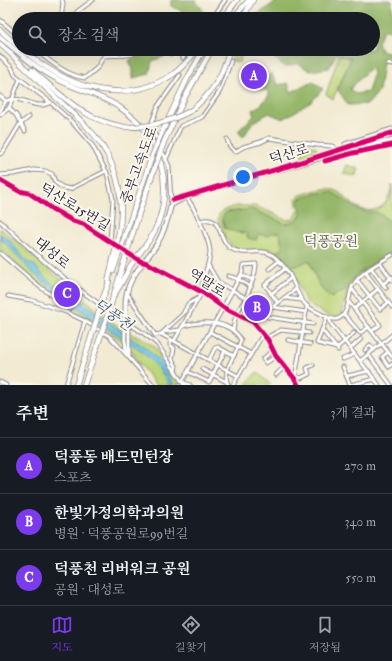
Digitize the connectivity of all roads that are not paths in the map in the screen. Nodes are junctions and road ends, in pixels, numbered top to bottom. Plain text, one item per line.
1 (62, 0) edge
2 (93, 0) edge
3 (225, 0) edge
4 (237, 0) edge
5 (249, 0) edge
6 (253, 0) edge
7 (62, 12) edge
8 (77, 12) edge
9 (217, 12) edge
10 (228, 12) edge
11 (238, 12) edge
12 (246, 12) edge
13 (0, 20) edge
14 (0, 30) edge
15 (12, 30) edge
16 (0, 37) edge
17 (12, 40) edge
18 (0, 44) edge
19 (12, 47) edge
20 (7, 50) junction
21 (12, 54) edge
22 (12, 55) edge
23 (0, 56) edge
24 (13, 56) edge
25 (14, 56) edge
26 (22, 56) edge
27 (31, 56) edge
28 (45, 56) edge
29 (104, 56) edge
30 (112, 56) edge
31 (122, 56) edge
32 (192, 56) edge
33 (200, 56) edge
34 (208, 56) edge
35 (228, 56) edge
36 (231, 61) dead end
37 (388, 64) dead end
38 (392, 65) edge
39 (179, 75) tunnel mouth
40 (20, 79) junction
41 (0, 96) edge
42 (12, 98) junction
43 (6, 100) junction
44 (50, 102) junction
45 (9, 108) junction
46 (0, 111) edge
47 (0, 115) edge
48 (29, 117) dead end
49 (20, 124) junction
50 (392, 129) edge
51 (25, 131) dead end
52 (392, 135) edge
53 (227, 139) dead end
54 (392, 141) edge
55 (359, 146) junction
56 (347, 150) junction
57 (338, 153) junction
58 (0, 154) edge
59 (166, 159) junction
60 (106, 171) junction
61 (0, 174) edge
62 (0, 180) edge
63 (186, 198) junction
64 (171, 206) junction
65 (0, 221) edge
66 (200, 221) junction
67 (110, 242) junction
68 (115, 245) tunnel mouth
69 (0, 253) edge
70 (390, 256) edge
71 (140, 261) junction
72 (280, 261) junction
73 (392, 261) edge
74 (207, 263) junction
75 (380, 263) junction
76 (286, 268) junction
77 (371, 268) junction
78 (269, 269) dead end
79 (364, 272) junction
80 (241, 275) junction
81 (228, 276) dead end
82 (291, 278) junction
83 (392, 278) edge
84 (238, 279) junction
85 (253, 280) junction
86 (356, 280) junction
87 (218, 282) junction
88 (108, 284) junction
89 (383, 284) junction
90 (251, 287) junction
91 (296, 288) junction
92 (386, 288) dead end
93 (352, 289) junction
94 (378, 289) junction
95 (232, 290) junction
96 (82, 291) junction
97 (202, 292) junction
98 (127, 293) junction
99 (271, 294) junction
100 (8, 296) dead end
101 (113, 296) junction
102 (369, 296) junction
103 (246, 298) junction
104 (283, 298) junction
105 (197, 299) junction
106 (302, 300) junction
107 (348, 301) junction
108 (362, 302) junction
109 (278, 303) junction
110 (388, 303) junction
111 (307, 306) junction
112 (70, 307) junction
113 (273, 307) junction
114 (392, 307) edge
115 (224, 308) junction
116 (354, 309) junction
117 (66, 312) junction
118 (266, 312) junction
119 (306, 312) junction
120 (236, 314) junction
121 (344, 314) junction
122 (328, 318) junction
123 (85, 321) junction
124 (126, 322) junction
125 (253, 322) junction
126 (304, 322) junction
127 (214, 323) junction
128 (313, 324) dead end
129 (183, 326) junction
130 (368, 327) junction
131 (127, 330) junction
132 (180, 330) junction
133 (233, 330) junction
134 (322, 330) junction
135 (372, 331) junction
136 (210, 332) junction
137 (302, 332) junction
138 (309, 332) dead end
139 (163, 333) junction
140 (354, 333) dead end
141 (263, 334) junction
142 (155, 335) junction
143 (392, 335) edge
144 (266, 338) junction
145 (360, 339) dead end
146 (388, 339) junction
147 (152, 340) junction
148 (172, 340) junction
149 (288, 340) dead end
150 (345, 341) junction
151 (300, 342) junction
152 (392, 342) edge
153 (382, 343) junction
154 (310, 344) dead end
155 (239, 348) junction
156 (351, 348) junction
157 (337, 349) junction
158 (274, 350) junction
159 (365, 350) dead end
160 (374, 350) junction
161 (225, 351) junction
162 (388, 352) junction
163 (251, 354) junction
164 (355, 354) junction
165 (368, 354) junction
166 (198, 355) junction
167 (234, 356) junction
168 (276, 356) junction
169 (129, 357) junction
170 (392, 357) edge
171 (346, 359) dead end
172 (209, 360) junction
173 (360, 361) junction
174 (392, 364) edge
175 (217, 365) junction
176 (313, 365) dead end
177 (285, 366) junction
178 (343, 367) dead end
179 (202, 369) dead end
180 (227, 370) junction
181 (175, 371) junction
182 (368, 371) junction
183 (188, 372) junction
184 (212, 374) junction
185 (276, 375) dead end
186 (238, 376) junction
187 (347, 376) junction
188 (295, 377) junction
189 (375, 379) junction
190 (0, 382) edge
191 (227, 383) edge
192 (183, 384) edge
193 (6, 385) edge
194 (66, 385) edge
195 (76, 385) edge
196 (84, 385) edge
197 (153, 385) edge
198 (190, 385) edge
199 (233, 385) edge
200 (298, 385) edge
201 (350, 385) edge
202 (379, 385) edge
203 (391, 385) edge

1 - 7 street
2 - 8 street
3 - 9 street
4 - 10 highway
5 - 11 highway
6 - 12 highway
13 - 15 street
14 - 17 highway
16 - 19 highway
18 - 20 highway
20 - 21 highway, bridge
20 - 22 highway
23 - 40 street
24 - 88 highway
25 - 35 highway, bridge
26 - 101 highway
27 - 32 highway
28 - 29 street
30 - 31 street
33 - 88 highway, 중부고속도로, bridge
34 - 101 highway, 중부고속도로, bridge
36 - 59 street
37 - 38 street
39 - 59 street
40 - 42 street
40 - 44 street
41 - 43 street
42 - 43 street
42 - 44 street
42 - 45 street
43 - 46 street
44 - 60 street
45 - 47 street
45 - 49 street
48 - 49 street
49 - 51 street
49 - 58 street
50 - 56 street
52 - 55 main road, 덕산로
53 - 57 street
54 - 55 main road, 덕산로
55 - 56 main road, 덕산로
56 - 57 main road, 덕산로
57 - 63 main road, 덕산로
59 - 64 street
60 - 61 street
60 - 67 street
62 - 67 street, 덕산로15번길
63 - 64 main road, 덕산로
63 - 66 street
64 - 71 main road
65 - 96 street, 대성로
66 - 72 street
66 - 74 street
67 - 68 street, 덕산로15번길
69 - 112 street
70 - 73 street
70 - 75 street
71 - 97 street, 역말로
71 - 98 main road
72 - 76 street
72 - 78 street
74 - 87 street
74 - 97 street
75 - 77 street
75 - 83 street
76 - 82 street
76 - 99 street
77 - 79 street
77 - 89 street
79 - 86 street
79 - 94 street
80 - 84 street
80 - 85 street
80 - 85 street
81 - 84 street
82 - 91 street
82 - 99 street
83 - 89 street
84 - 90 street
84 - 95 street
85 - 90 street
86 - 93 street
86 - 102 street
87 - 95 street, 역말로
87 - 97 street, 역말로
88 - 195 highway, 중부고속도로, bridge
89 - 92 street
90 - 103 street
91 - 104 street
91 - 106 street
93 - 107 street
93 - 108 street
94 - 102 street
94 - 110 street
95 - 103 street, 역말로
95 - 115 street
96 - 112 street
96 - 124 street, 대성로
97 - 105 street
97 - 115 street, 역말로
98 - 124 main road
98 - 142 street
99 - 109 street
100 - 117 street
101 - 196 highway, 중부고속도로, bridge
102 - 108 street
102 - 110 street
103 - 120 street
104 - 106 street
104 - 109 street
105 - 129 street
105 - 139 street
106 - 111 street
107 - 116 street
107 - 121 street
108 - 116 street
108 - 135 street
109 - 113 street
110 - 114 street
111 - 119 street
111 - 122 street
112 - 117 street
113 - 118 street
113 - 119 street
115 - 120 street, 역말로
115 - 127 street
116 - 130 street
117 - 123 street
118 - 125 street
118 - 126 street
119 - 126 street
120 - 125 street, 역말로
120 - 133 street
121 - 122 street
121 - 130 street
122 - 134 street
122 - 150 street
123 - 169 street
123 - 194 street
124 - 131 street
124 - 147 street, 대성로
125 - 141 street, 역말로
126 - 128 street
126 - 137 street
127 - 129 street
127 - 133 street
127 - 136 street
129 - 132 street
130 - 135 street
131 - 169 street
131 - 169 street
132 - 139 street
132 - 148 street
133 - 155 street
134 - 157 street
134 - 157 street
135 - 153 street
136 - 155 street
136 - 166 street
137 - 138 street
137 - 144 street
137 - 151 street
139 - 142 street
139 - 148 street
140 - 150 street
141 - 144 street, 역말로
141 - 163 street
142 - 147 street
143 - 146 street
144 - 158 street, 역말로
145 - 156 street
146 - 152 street
146 - 153 street
147 - 181 street, 대성로
148 - 166 street
148 - 181 street
149 - 151 street
150 - 156 street
150 - 157 street
151 - 154 street
151 - 188 street
153 - 160 street
153 - 162 street
155 - 163 street
155 - 167 street
156 - 164 street
158 - 168 street, 역말로
158 - 168 street
159 - 160 street
160 - 165 street
161 - 167 street
161 - 172 street
161 - 175 street
162 - 170 street
162 - 174 street
163 - 186 street
164 - 171 street
164 - 173 street
165 - 173 street
165 - 203 street
166 - 172 street
166 - 183 street
167 - 180 street
168 - 177 street, 역말로
169 - 197 street
172 - 175 street
173 - 182 street
175 - 180 street
175 - 184 street
176 - 188 street
177 - 185 street
177 - 188 street, 역말로
178 - 187 street
179 - 184 street
180 - 186 street
180 - 191 street
181 - 192 street, 대성로
182 - 187 street
182 - 189 street
183 - 184 street
183 - 192 street
184 - 191 street
186 - 199 street
187 - 201 street
188 - 200 street, 역말로
189 - 201 street
189 - 202 street
190 - 193 street
192 - 198 street

